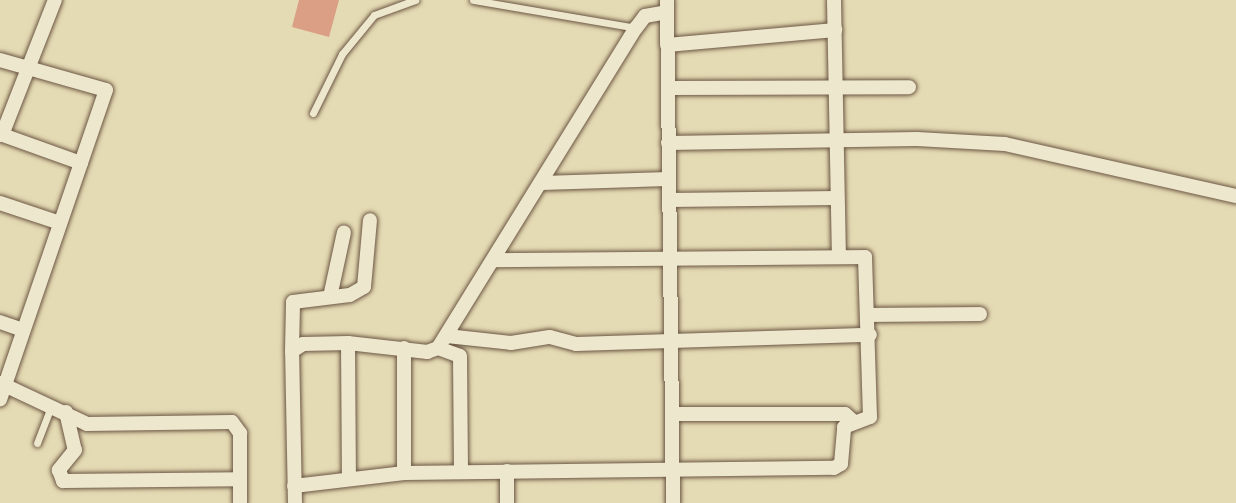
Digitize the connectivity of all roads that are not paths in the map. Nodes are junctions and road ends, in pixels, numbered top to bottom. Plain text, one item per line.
1 (55, 0) edge
2 (415, 0) edge
3 (473, 0) edge
4 (834, 0) edge
5 (667, 6) edge
6 (636, 28) junction
7 (835, 30) junction
8 (667, 45) junction
9 (0, 60) edge
10 (31, 68) junction
11 (909, 87) dead end
12 (669, 88) junction
13 (836, 88) junction
14 (314, 113) dead end
15 (1, 135) edge
16 (836, 141) junction
17 (668, 143) junction
18 (81, 164) junction
19 (668, 179) junction
20 (542, 183) junction
21 (1236, 196) edge
22 (837, 198) junction
23 (669, 200) junction
24 (0, 203) edge
25 (370, 220) dead end
26 (60, 223) junction
27 (344, 232) dead end
28 (839, 257) junction
29 (669, 258) junction
30 (495, 260) junction
31 (330, 297) junction
32 (980, 314) dead end
33 (870, 315) junction
34 (0, 322) edge
35 (22, 330) junction
36 (870, 335) junction
37 (447, 336) junction
38 (672, 338) junction
39 (348, 343) junction
40 (404, 348) junction
41 (438, 348) junction
42 (292, 351) junction
43 (2, 383) edge
44 (0, 399) edge
45 (51, 404) junction
46 (66, 412) junction
47 (672, 414) junction
48 (853, 421) junction
49 (37, 443) dead end
50 (507, 471) junction
51 (672, 471) junction
52 (461, 472) junction
53 (404, 473) junction
54 (349, 478) junction
55 (240, 479) junction
56 (294, 486) junction
57 (240, 503) edge
58 (295, 503) edge
59 (507, 503) edge
60 (673, 503) edge

1 - 10 street
2 - 14 lane
3 - 6 lane
4 - 7 street
5 - 6 street
5 - 8 street
6 - 20 street
7 - 8 street
7 - 13 street
8 - 12 street
9 - 10 street
10 - 15 street
10 - 18 street
11 - 13 street
12 - 13 street
12 - 17 street
13 - 16 street
15 - 18 street
16 - 17 street
16 - 21 street
16 - 22 street
17 - 19 street
18 - 26 street
19 - 20 street
19 - 23 street
20 - 30 street
22 - 23 street
22 - 28 street
23 - 29 street
24 - 26 street
25 - 31 street
26 - 35 street
27 - 31 street
28 - 29 street
28 - 33 street
29 - 30 street
29 - 38 street
30 - 37 street
31 - 42 street
32 - 33 street
33 - 36 street
34 - 35 street
35 - 43 street
36 - 38 street
36 - 48 street
37 - 38 street
37 - 41 street
38 - 47 street
39 - 40 street
39 - 42 street
39 - 54 street
40 - 41 street
40 - 53 street
41 - 52 street
42 - 56 street
43 - 44 street
43 - 45 street
45 - 46 street
45 - 49 lane
46 - 55 street
46 - 55 street
47 - 48 street
47 - 51 street
48 - 51 street
50 - 51 street
50 - 52 street
50 - 59 street
51 - 60 street
52 - 53 street
53 - 54 street
54 - 56 street
55 - 57 street
56 - 58 street

